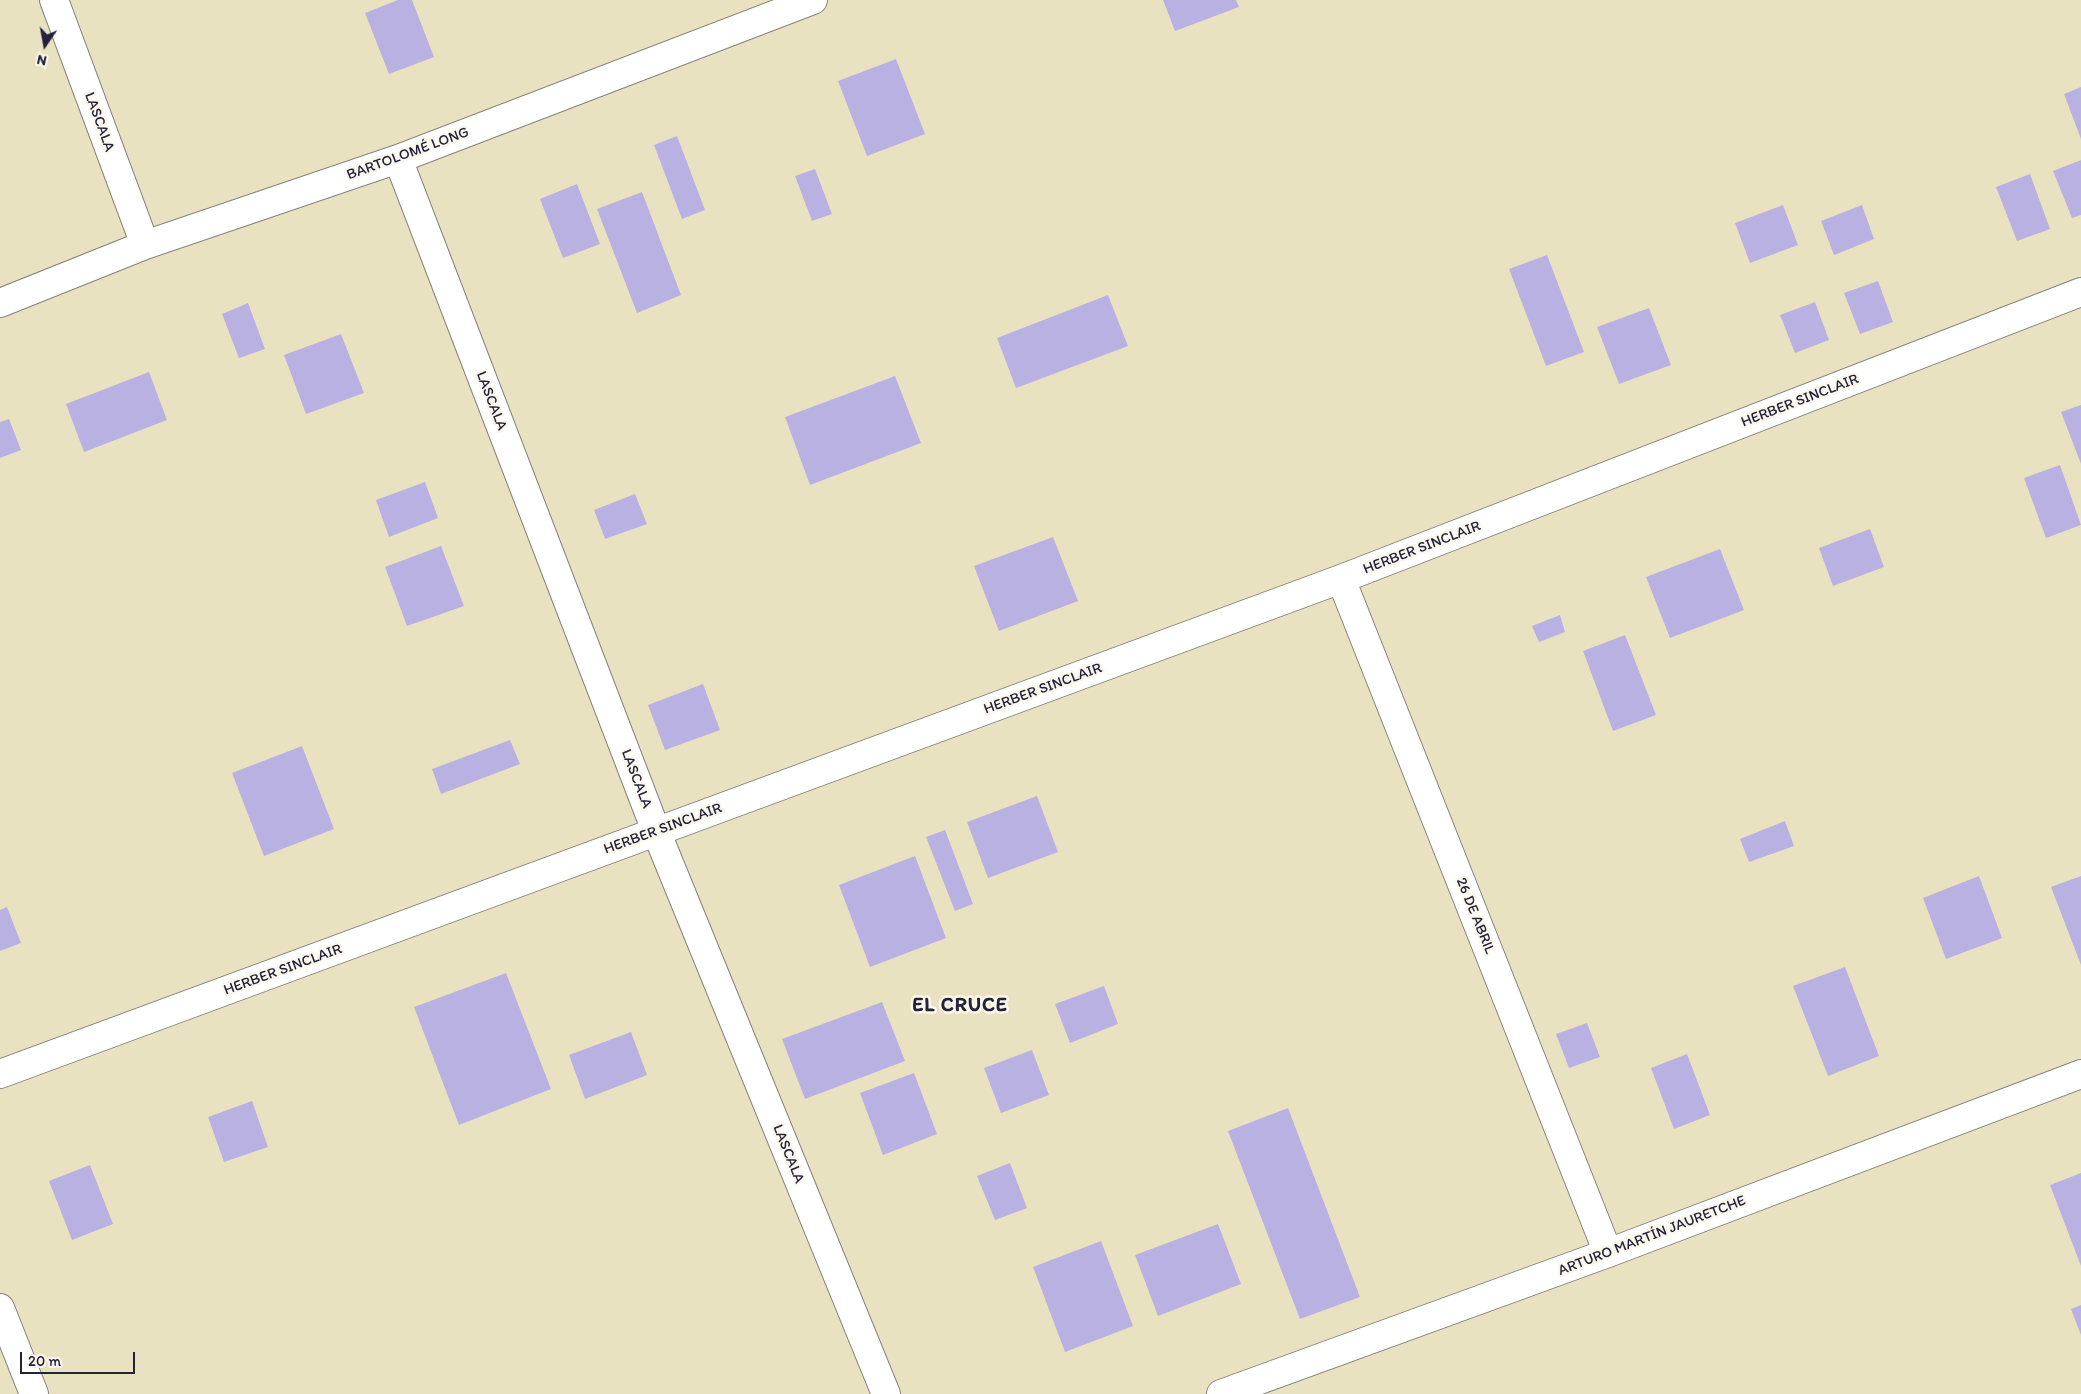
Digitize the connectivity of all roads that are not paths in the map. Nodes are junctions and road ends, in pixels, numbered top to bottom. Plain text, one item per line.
1 (54, 0) edge
2 (813, 0) edge
3 (398, 159) junction
4 (145, 245) junction
5 (2081, 292) edge
6 (0, 303) edge
7 (1341, 579) junction
8 (656, 831) junction
9 (0, 1074) edge
10 (2081, 1074) edge
11 (1608, 1253) junction
12 (0, 1308) edge
13 (34, 1394) edge
14 (886, 1394) edge
15 (1221, 1394) edge

1 - 4 street, LASCALA
2 - 3 street, BARTOLOMÉ LONG
3 - 4 street, BARTOLOMÉ LONG
3 - 8 street, LASCALA
4 - 6 street, BARTOLOMÉ LONG
5 - 7 street, HERBER SINCLAIR
7 - 8 street, HERBER SINCLAIR
7 - 11 street, 26 DE ABRIL
8 - 9 street, HERBER SINCLAIR
8 - 14 street, LASCALA
10 - 11 street, ARTURO MARTÍN JAURETCHE
11 - 15 street, ARTURO MARTÍN JAURETCHE
12 - 13 street

